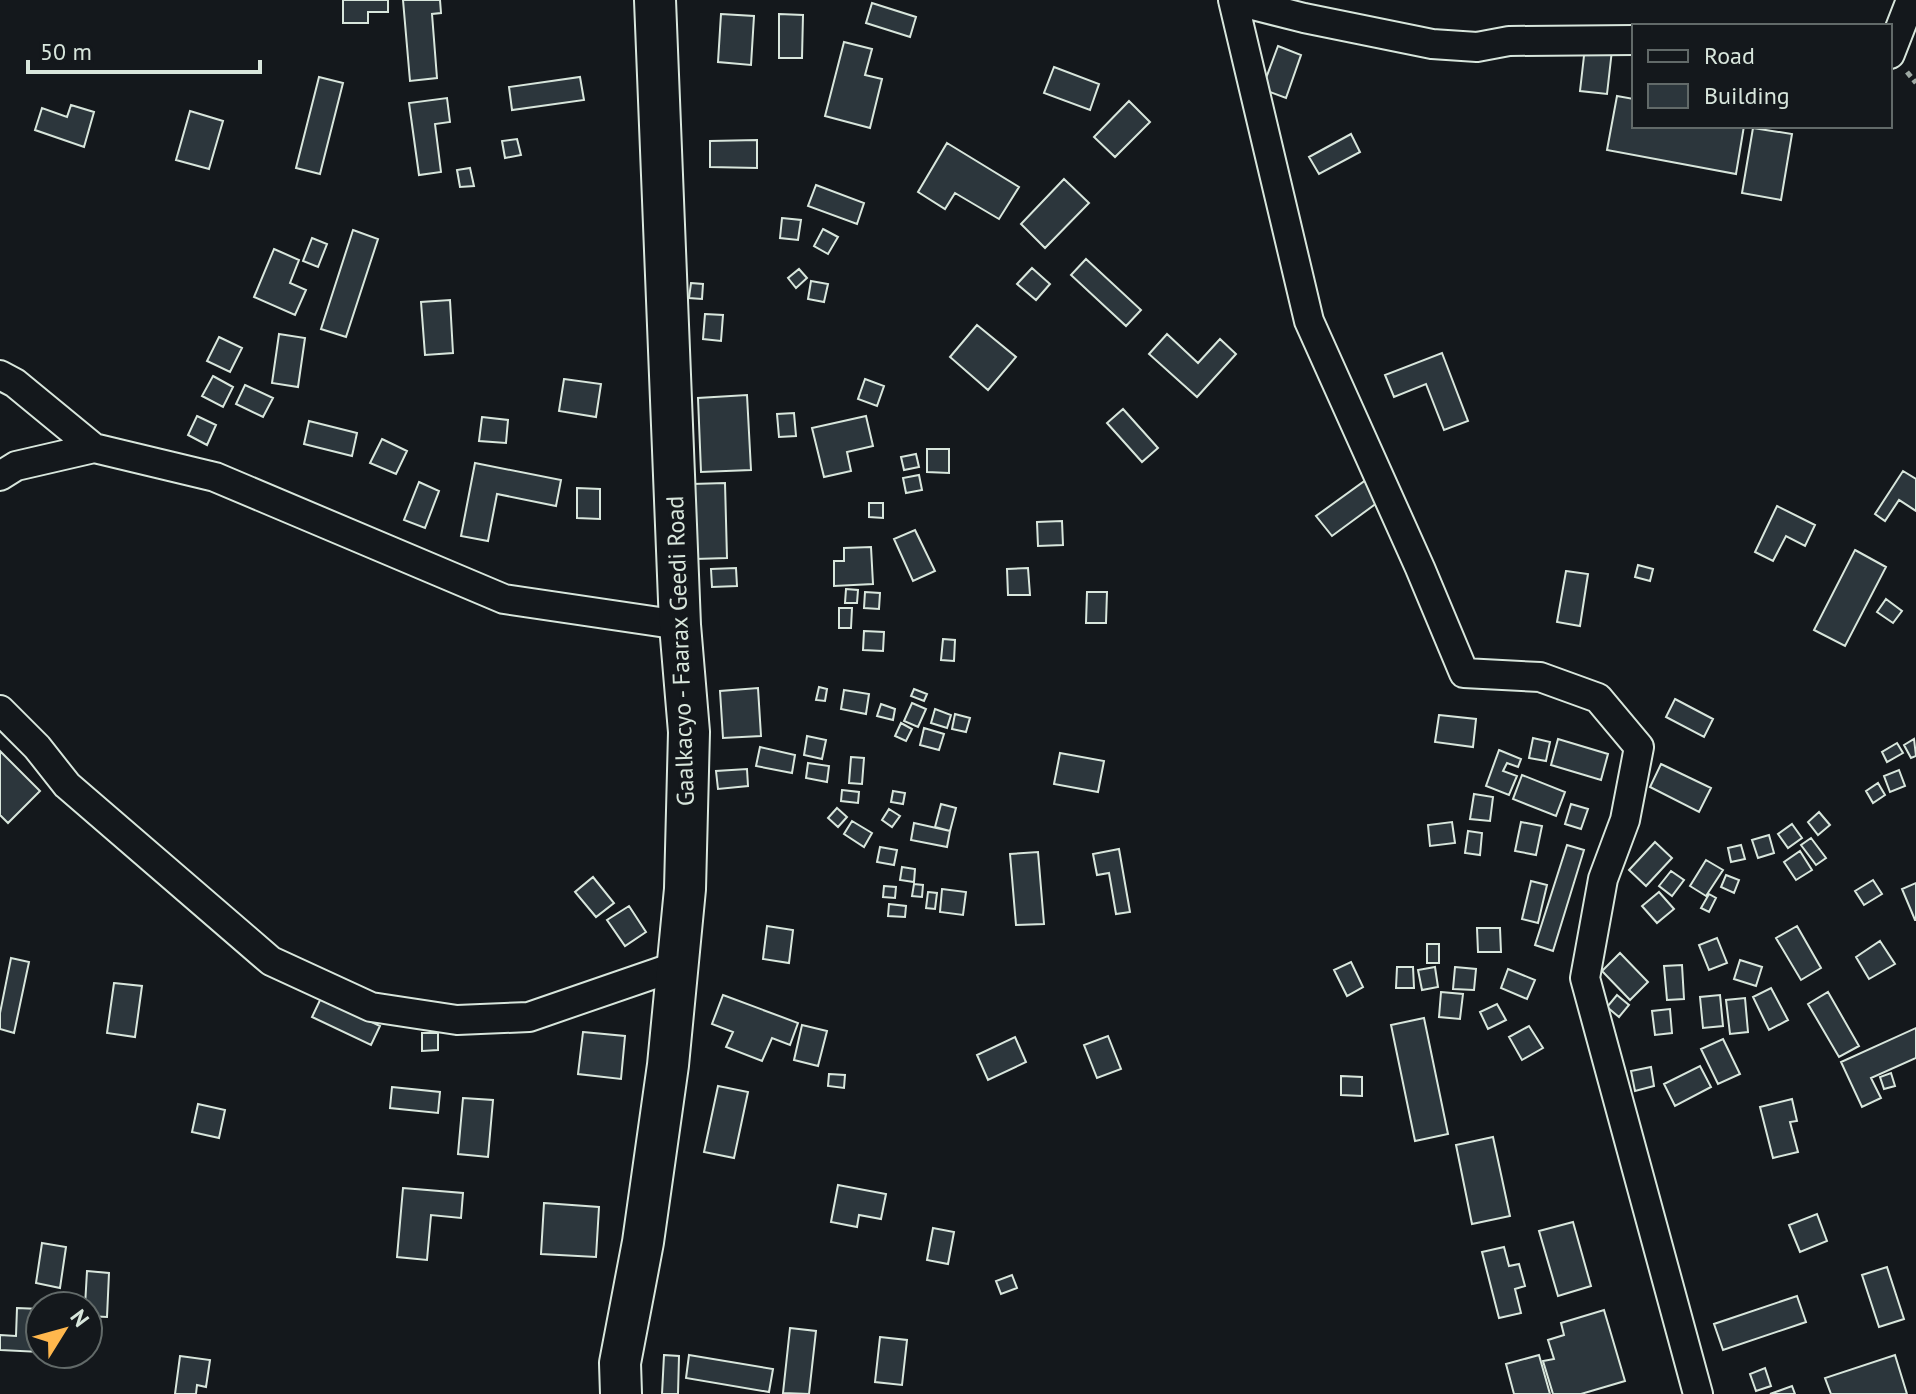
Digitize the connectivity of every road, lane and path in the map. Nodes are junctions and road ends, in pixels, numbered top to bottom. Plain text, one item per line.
1 (655, 0) edge
2 (1233, 0) edge
3 (1911, 0) edge
4 (1632, 40) edge
5 (1892, 49) edge
6 (0, 375) edge
7 (94, 448) junction
8 (0, 476) edge
9 (680, 625) junction
10 (0, 710) edge
11 (680, 965) junction
12 (621, 1394) edge
13 (1698, 1394) edge

1 - 9 main road, Gaalkacyo - Faarax Geedi Road
2 - 4 street
2 - 13 street
3 - 5 street
6 - 7 street
7 - 8 street
7 - 9 street
9 - 11 main road, Gaalkacyo - Faarax Geedi Road
10 - 11 street
11 - 12 main road, Gaalkacyo - Faarax Geedi Road

